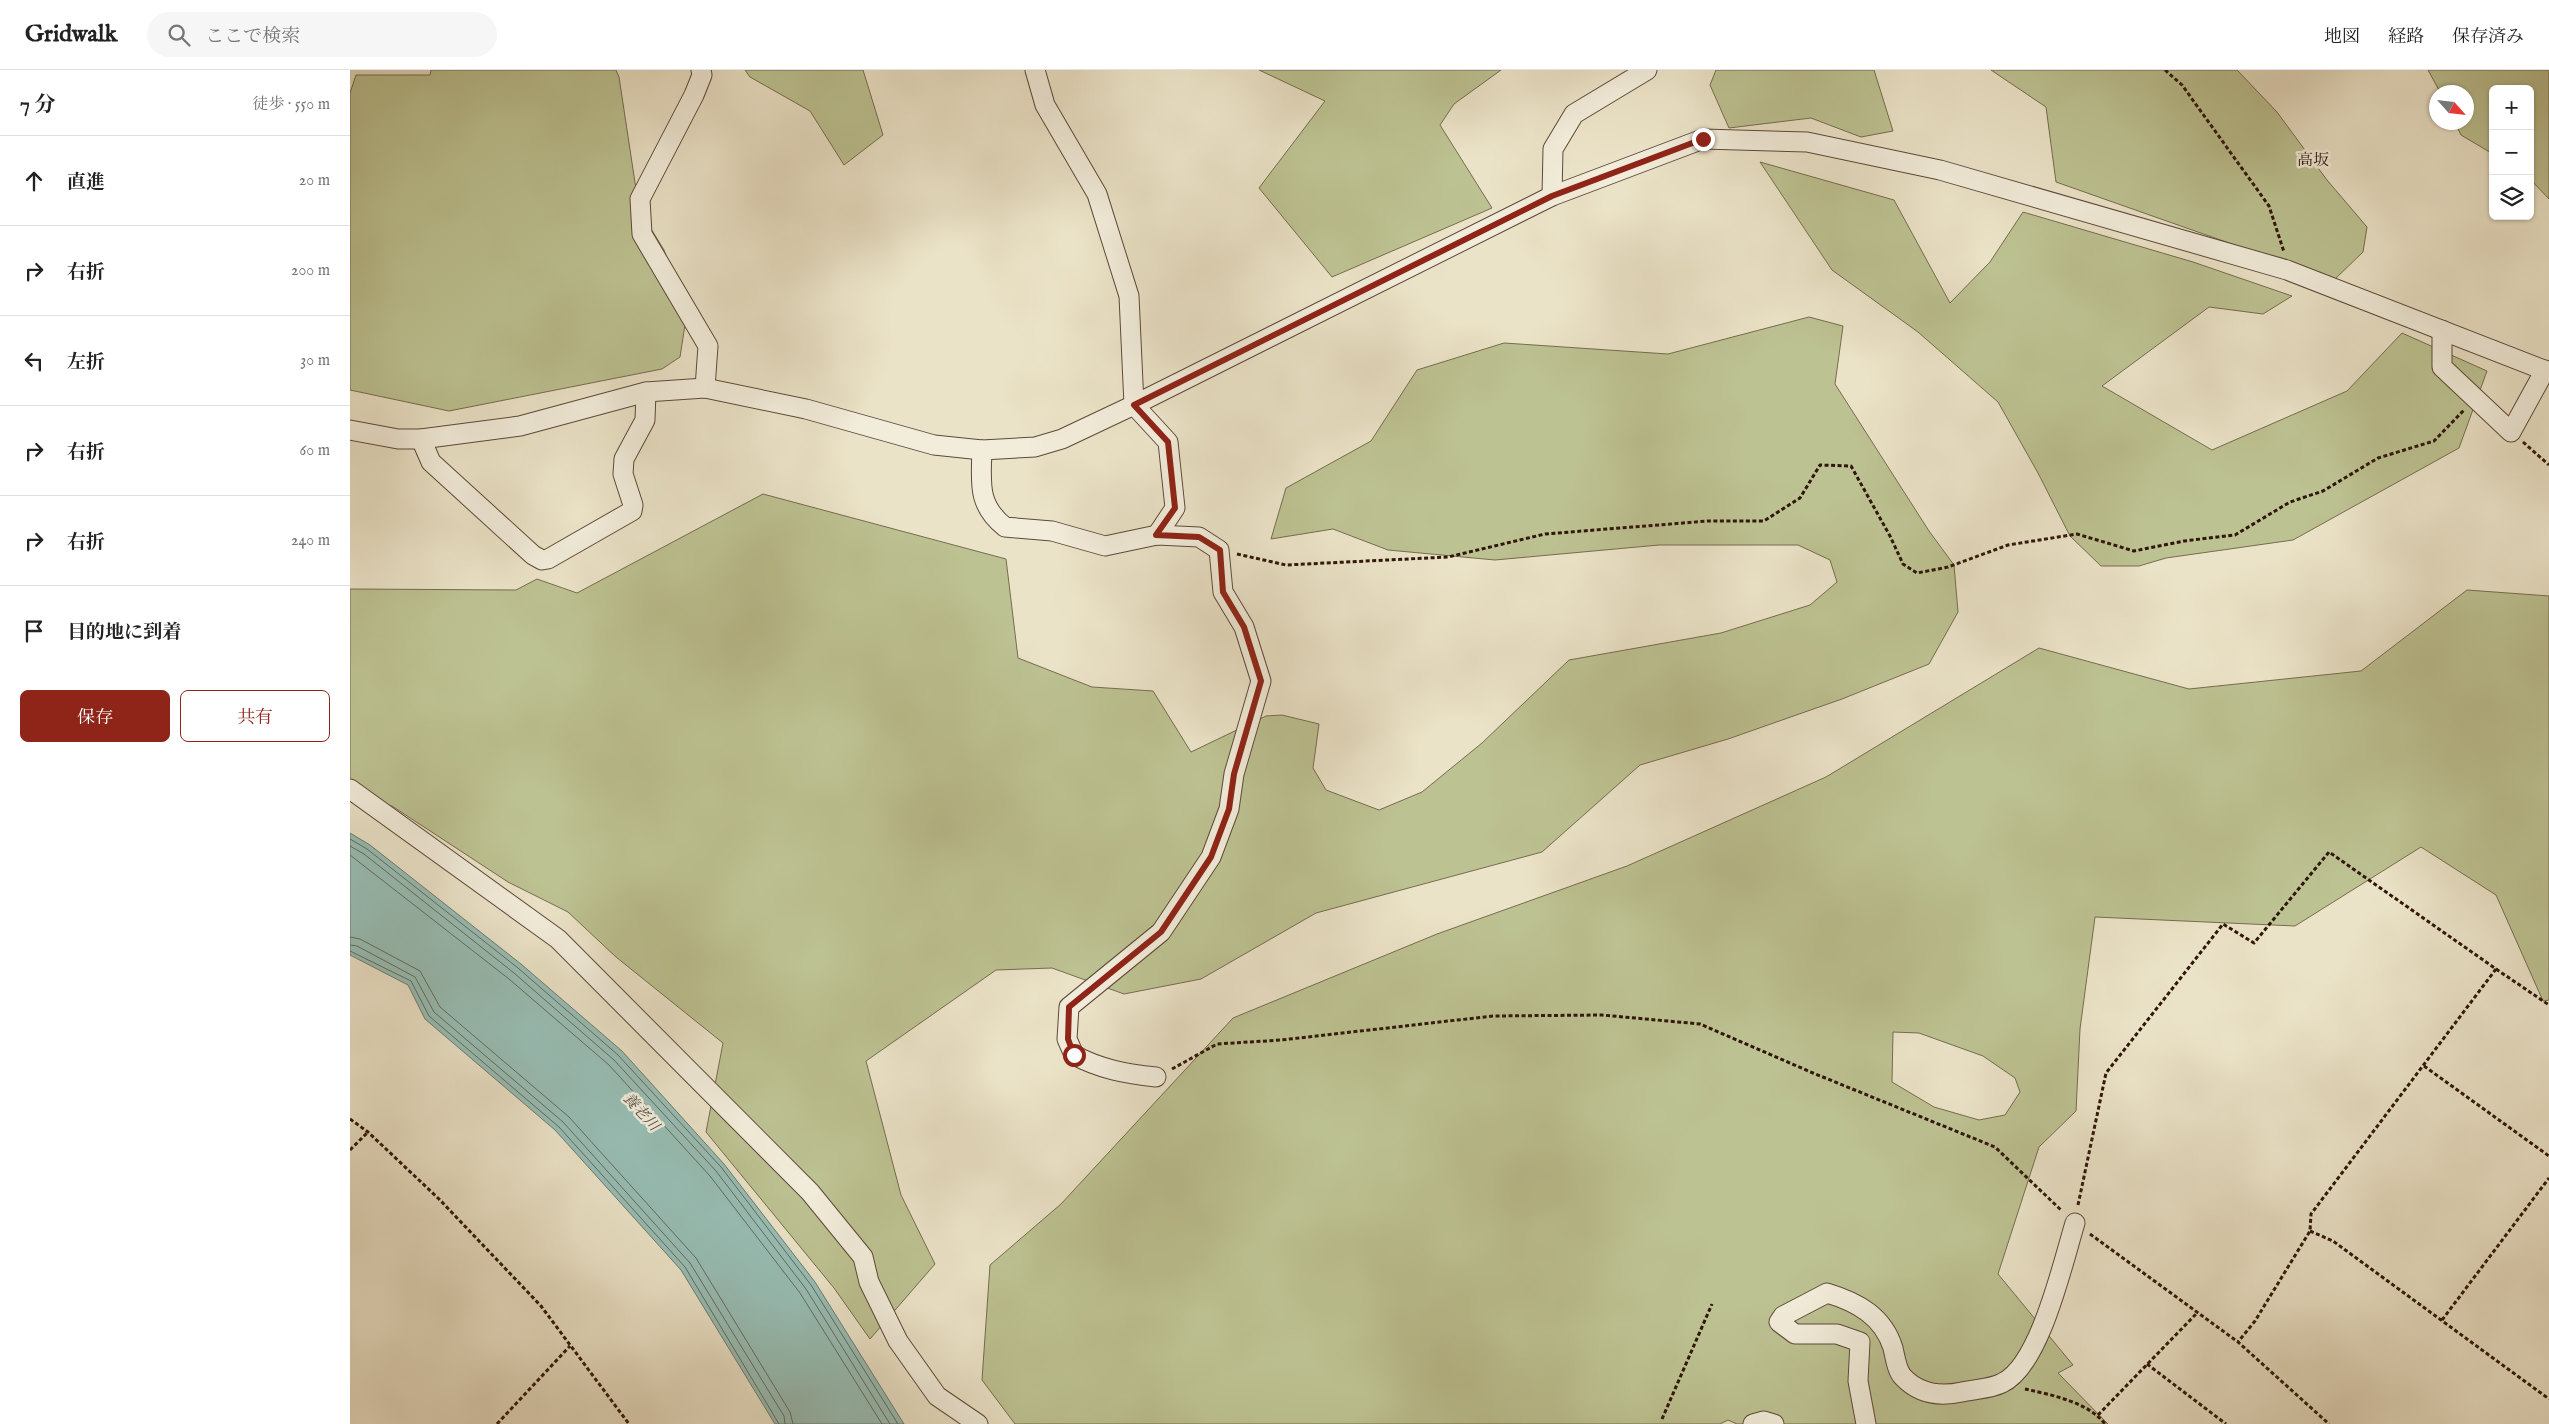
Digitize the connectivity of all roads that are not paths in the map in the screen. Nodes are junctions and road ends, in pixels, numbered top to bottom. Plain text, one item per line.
1 (701, 70) edge
2 (1035, 70) edge
3 (1647, 70) edge
4 (1552, 196) junction
5 (2442, 330) junction
6 (2547, 371) edge
7 (705, 388) junction
8 (646, 392) junction
9 (1134, 405) junction
10 (350, 430) edge
11 (421, 439) junction
12 (982, 450) junction
13 (1156, 535) junction
14 (350, 789) edge
15 (1156, 1078) road end
16 (2075, 1223) road end
17 (978, 1424) edge
18 (1753, 1424) edge
19 (1774, 1424) edge
20 (1866, 1424) edge

1 - 7 street
2 - 9 street
3 - 4 street
4 - 5 street
4 - 9 street
5 - 6 street
5 - 6 street
7 - 8 street
7 - 12 street
8 - 11 street
8 - 11 street
9 - 12 street
9 - 13 street
10 - 11 street
12 - 13 street
13 - 15 street
14 - 17 street
16 - 20 street
18 - 19 street

